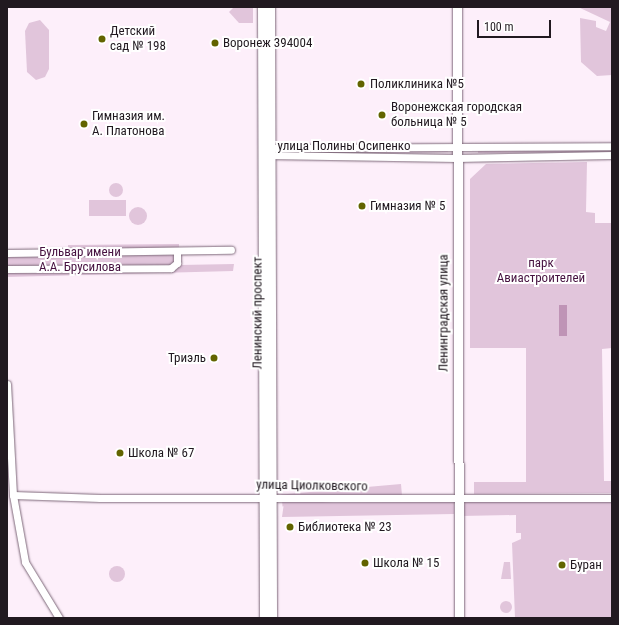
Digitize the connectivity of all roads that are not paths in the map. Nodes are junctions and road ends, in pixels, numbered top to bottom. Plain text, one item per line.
1 (262, 7) edge
2 (270, 7) edge
3 (457, 7) edge
4 (456, 146) junction
5 (612, 146) edge
6 (266, 148) junction
7 (612, 155) edge
8 (270, 157) junction
9 (456, 158) junction
10 (231, 250) dead end
11 (177, 252) junction
12 (7, 253) edge
13 (7, 269) edge
14 (7, 384) edge
15 (13, 495) junction
16 (267, 498) junction
17 (458, 498) junction
18 (612, 498) edge
19 (59, 618) edge
20 (264, 618) edge
21 (272, 618) edge
22 (459, 618) edge

1 - 6 main road, Ленинский проспект
2 - 6 main road, Ленинский проспект
3 - 4 main road, Ленинградская улица
4 - 5 street, улица Полины Осипенко
4 - 6 street, улица Полины Осипенко
4 - 9 main road, Ленинградская улица
6 - 8 main road, Ленинский проспект
6 - 16 main road, Ленинский проспект
7 - 9 street, улица Полины Осипенко
8 - 9 street, улица Полины Осипенко
8 - 16 main road, Ленинский проспект
9 - 17 main road, Ленинградская улица
10 - 11 street
11 - 12 street
11 - 13 street
14 - 15 street
15 - 16 street, улица Циолковского
15 - 19 street
16 - 17 street, улица Циолковского
16 - 20 main road, Ленинский проспект
16 - 21 main road, Ленинский проспект
17 - 18 street, улица Циолковского
17 - 22 main road, Ленинградская улица

